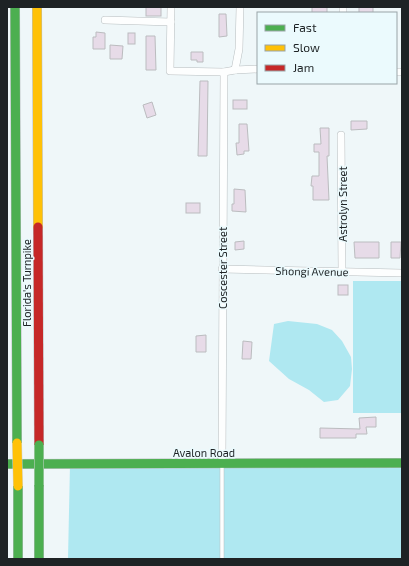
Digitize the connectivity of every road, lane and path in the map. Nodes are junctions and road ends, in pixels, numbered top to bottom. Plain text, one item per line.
1 (15, 7) edge
2 (37, 7) edge
3 (171, 7) edge
4 (240, 7) edge
5 (105, 20) dead end
6 (171, 22) junction
7 (257, 69) edge
8 (235, 70) junction
9 (224, 72) junction
10 (341, 135) dead end
11 (222, 269) junction
12 (342, 272) junction
13 (402, 273) edge
14 (222, 463) junction
15 (402, 463) edge
16 (7, 464) edge
17 (18, 559) edge
18 (39, 559) edge
19 (222, 559) edge

1 - 17 main road, Florida's Turnpike, bridge
2 - 18 main road, Florida's Turnpike, bridge
3 - 6 street
4 - 8 street
5 - 6 street
6 - 9 street
7 - 8 street
8 - 9 street
9 - 11 street, Coscester Street
10 - 12 street, Astrolyn Street
11 - 12 street, Shongi Avenue
11 - 14 street, Coscester Street
12 - 13 street, Shongi Avenue
14 - 15 main road, Avalon Road
14 - 16 main road, Avalon Road
14 - 19 lane

